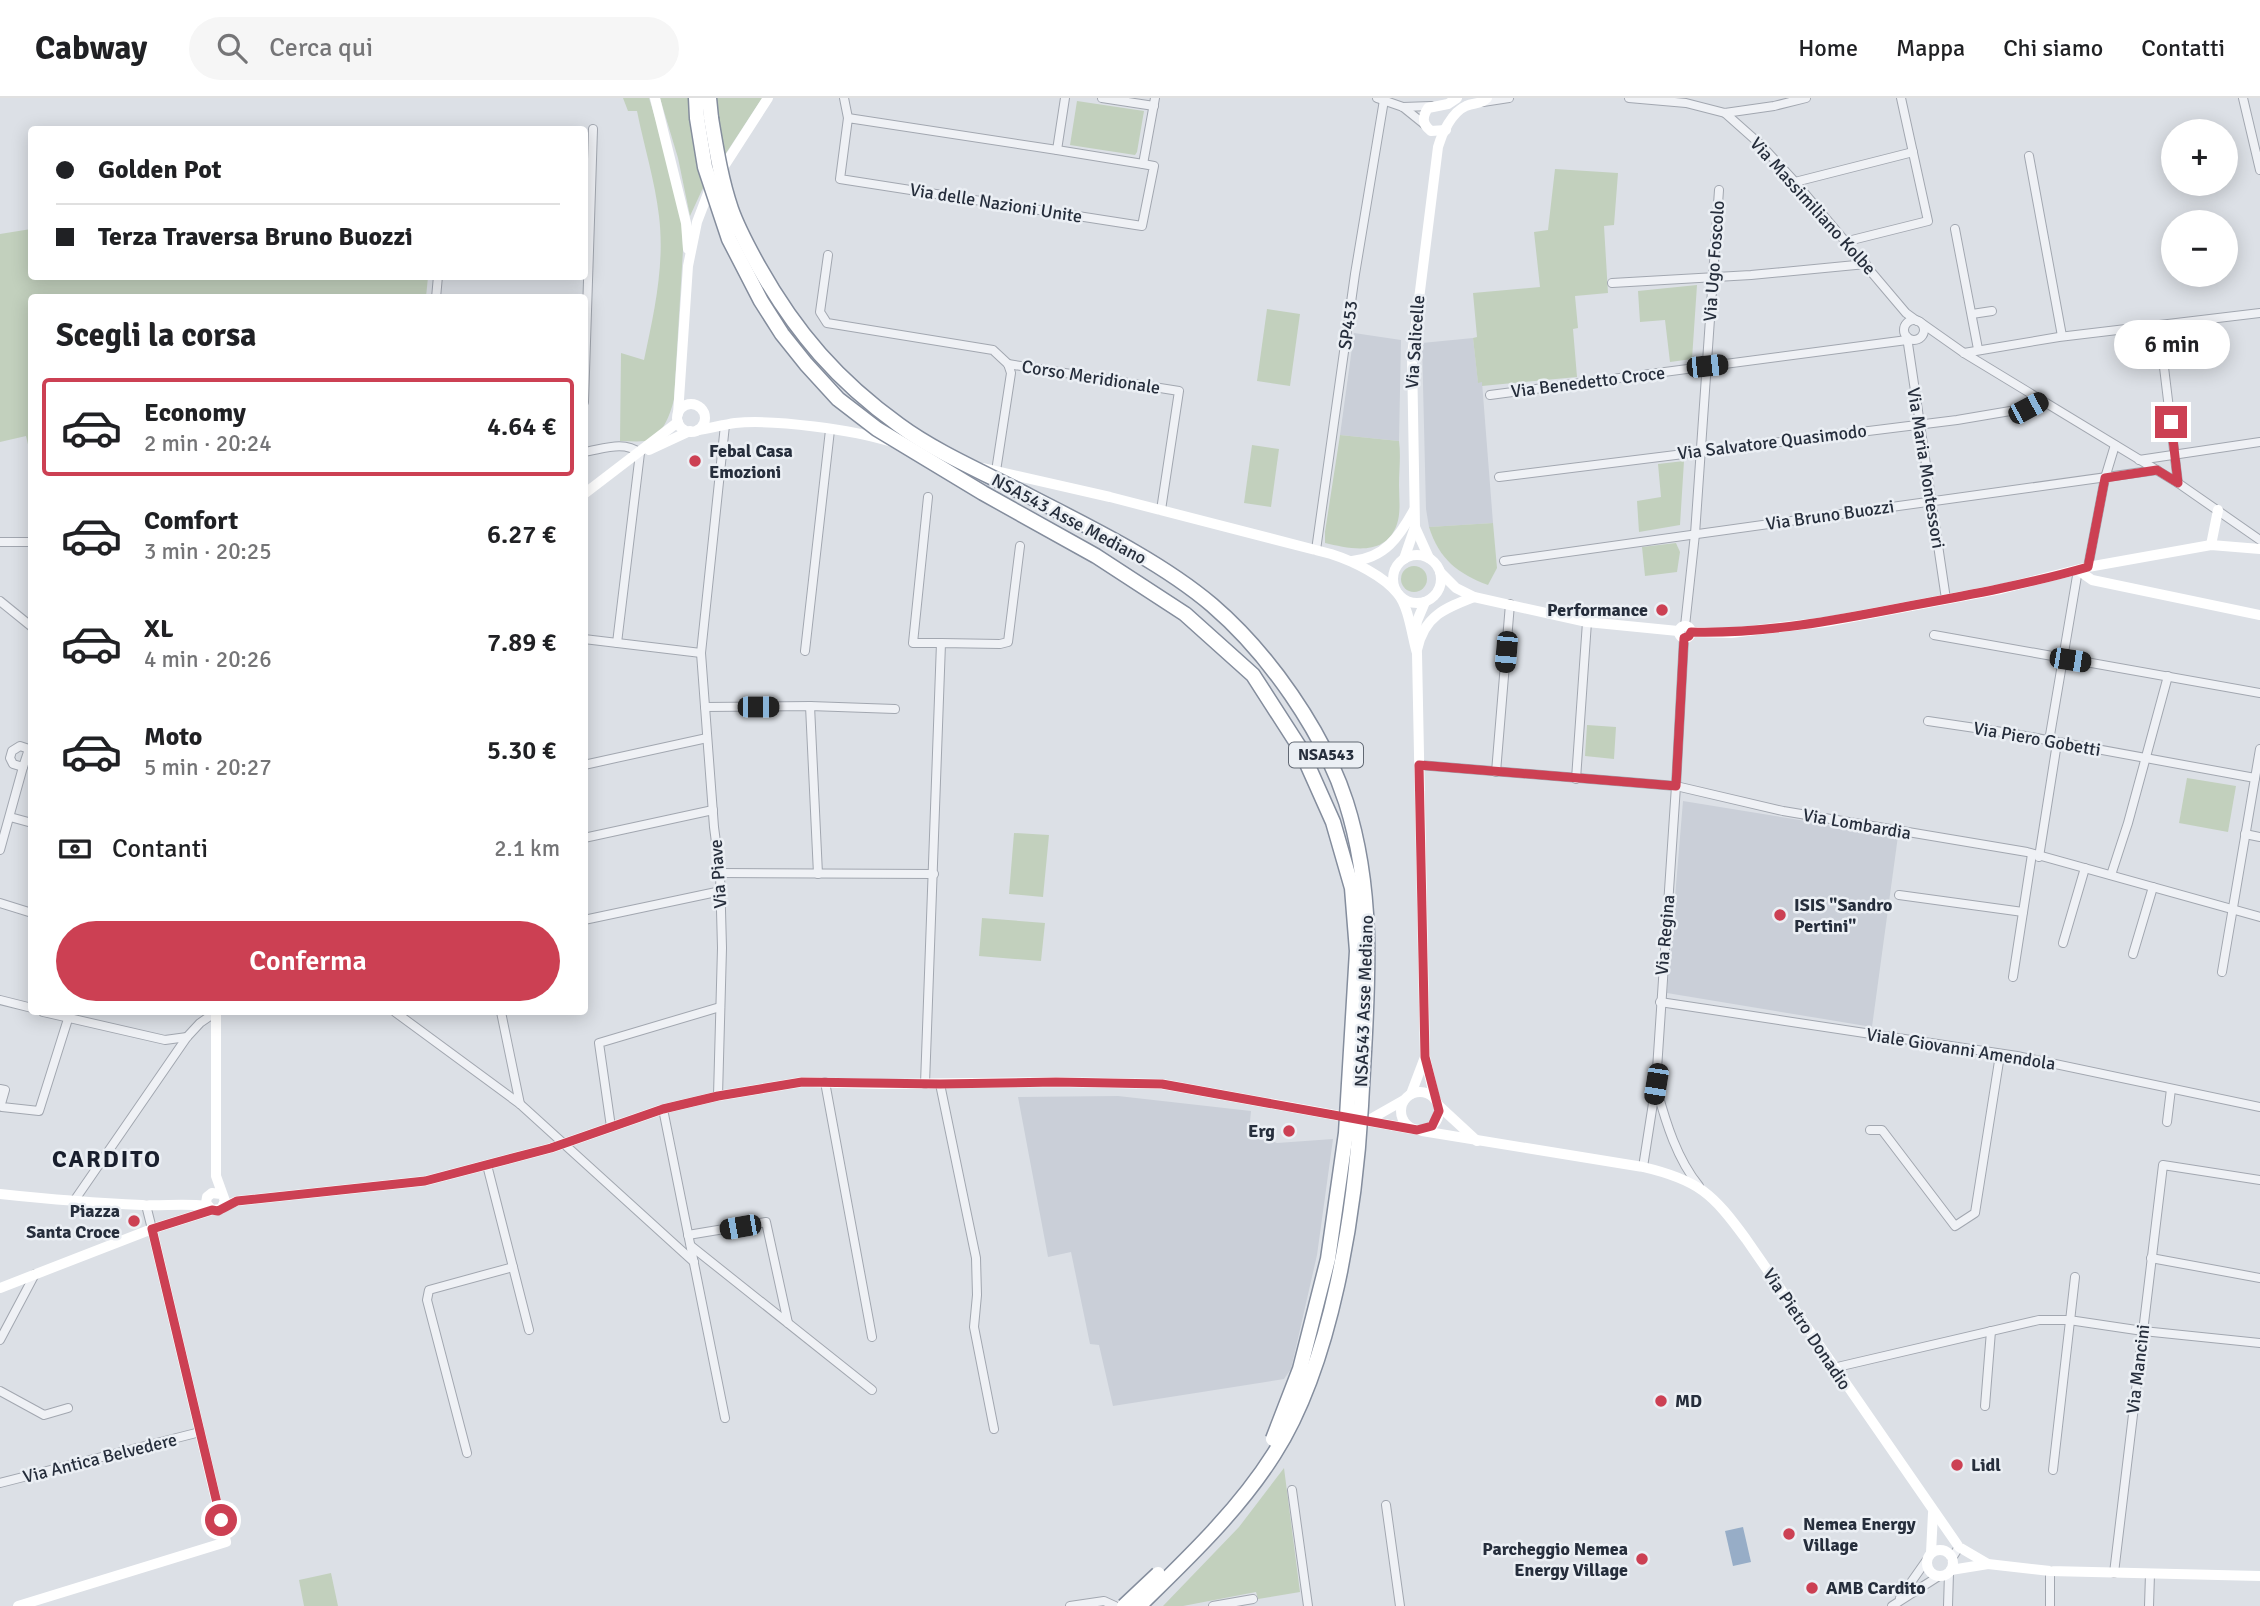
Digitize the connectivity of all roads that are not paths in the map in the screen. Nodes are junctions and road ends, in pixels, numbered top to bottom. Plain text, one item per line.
1 (655, 98) edge
2 (695, 98) edge
3 (709, 98) edge
4 (768, 98) edge
5 (844, 98) edge
6 (1065, 98) edge
7 (1102, 98) edge
8 (1457, 98) edge
9 (1509, 98) edge
10 (1629, 98) edge
11 (1806, 98) edge
12 (1901, 98) edge
13 (2243, 98) edge
14 (1381, 99) edge
15 (1485, 100) edge
16 (1155, 102) edge
17 (1404, 107) junction
18 (1431, 107) junction
19 (1725, 113) junction
20 (848, 118) junction
21 (1426, 127) junction
22 (593, 129) dead end
23 (1446, 130) junction
24 (1057, 150) junction
25 (1913, 152) junction
26 (2029, 156) dead end
27 (1436, 158) junction
28 (1143, 164) junction
29 (2260, 170) edge
30 (1795, 182) junction
31 (1719, 190) dead end
32 (1955, 229) dead end
33 (1848, 241) junction
34 (828, 255) dead end
35 (1866, 264) junction
36 (688, 266) junction
37 (1712, 278) junction
38 (1612, 284) dead end
39 (588, 294) edge
40 (1899, 303) junction
41 (1992, 311) dead end
42 (2259, 313) edge
43 (1972, 314) junction
44 (1919, 322) junction
45 (2260, 325) edge
46 (2159, 326) junction
47 (1906, 336) junction
48 (2062, 336) junction
49 (1919, 339) junction
50 (1946, 341) junction
51 (682, 349) junction
52 (1978, 349) junction
53 (1964, 353) junction
54 (1007, 364) junction
55 (1707, 366) junction
56 (1490, 395) dead end
57 (2043, 401) junction
58 (697, 407) junction
59 (678, 418) junction
60 (1919, 423) junction
61 (725, 425) junction
62 (830, 430) junction
63 (694, 431) junction
64 (2260, 442) edge
65 (2115, 445) junction
66 (588, 451) edge
67 (1700, 451) junction
68 (640, 453) junction
69 (2175, 454) junction
70 (2139, 460) junction
71 (2157, 470) junction
72 (996, 471) junction
73 (1499, 477) dead end
74 (2105, 478) junction
75 (2178, 483) junction
76 (588, 491) edge
77 (928, 497) dead end
78 (1931, 501) junction
79 (1415, 509) junction
80 (1161, 510) junction
81 (2218, 510) junction
82 (1415, 527) junction
83 (1695, 534) junction
84 (2260, 540) edge
85 (0, 542) edge
86 (28, 542) edge
87 (2211, 545) junction
88 (1020, 546) dead end
89 (1316, 550) junction
90 (2260, 550) edge
91 (1429, 558) junction
92 (1404, 559) junction
93 (1352, 561) junction
94 (1504, 561) dead end
95 (2083, 569) junction
96 (1440, 572) junction
97 (1399, 595) junction
98 (1474, 597) junction
99 (1946, 599) junction
100 (0, 601) edge
101 (1425, 602) junction
102 (1510, 604) junction
103 (2260, 615) edge
104 (1587, 622) junction
105 (28, 624) edge
106 (1685, 632) junction
107 (1934, 635) dead end
108 (588, 639) edge
109 (617, 643) junction
110 (941, 643) junction
111 (1415, 648) junction
112 (805, 651) dead end
113 (701, 653) junction
114 (2063, 658) junction
115 (2168, 676) junction
116 (2260, 693) edge
117 (810, 706) junction
118 (705, 707) junction
119 (895, 709) dead end
120 (1928, 721) dead end
121 (707, 738) junction
122 (2053, 742) junction
123 (2260, 749) edge
124 (2146, 758) junction
125 (588, 764) edge
126 (2259, 764) edge
127 (1419, 765) junction
128 (23, 767) dead end
129 (1496, 772) junction
130 (2255, 778) junction
131 (1576, 779) junction
132 (1676, 786) junction
133 (713, 810) junction
134 (10, 817) junction
135 (28, 822) edge
136 (2245, 834) junction
137 (588, 837) edge
138 (2260, 837) edge
139 (0, 850) edge
140 (2036, 855) junction
141 (2085, 868) junction
142 (720, 873) junction
143 (818, 874) junction
144 (934, 874) junction
145 (2111, 875) junction
146 (2153, 887) junction
147 (721, 891) junction
148 (1899, 895) dead end
149 (0, 903) edge
150 (2233, 909) junction
151 (28, 912) edge
152 (2023, 912) junction
153 (2260, 917) edge
154 (588, 919) edge
155 (2063, 943) dead end
156 (2133, 954) dead end
157 (2222, 972) dead end
158 (2013, 977) dead end
159 (0, 999) edge
160 (1660, 1002) junction
161 (28, 1007) edge
162 (720, 1007) junction
163 (212, 1015) edge
164 (216, 1015) edge
165 (399, 1015) edge
166 (503, 1015) edge
167 (68, 1016) edge
168 (187, 1037) junction
169 (2000, 1055) junction
170 (1425, 1057) junction
171 (825, 1082) junction
172 (925, 1084) junction
173 (940, 1084) junction
174 (1656, 1084) junction
175 (0, 1089) edge
176 (2171, 1089) junction
177 (718, 1096) junction
178 (1408, 1096) junction
179 (1437, 1102) junction
180 (520, 1104) junction
181 (2260, 1107) edge
182 (663, 1109) junction
183 (1367, 1121) junction
184 (2167, 1122) dead end
185 (611, 1127) junction
186 (1417, 1130) junction
187 (1870, 1130) dead end
188 (1477, 1141) junction
189 (565, 1143) junction
190 (487, 1164) junction
191 (1643, 1167) junction
192 (2260, 1180) edge
193 (1699, 1187) junction
194 (0, 1194) edge
195 (215, 1200) junction
196 (74, 1201) junction
197 (146, 1205) junction
198 (152, 1229) junction
199 (688, 1235) junction
200 (691, 1246) junction
201 (2151, 1258) junction
202 (694, 1262) junction
203 (513, 1267) junction
204 (35, 1274) junction
205 (2075, 1277) dead end
206 (2260, 1278) edge
207 (0, 1288) edge
208 (2069, 1320) junction
209 (788, 1323) junction
210 (529, 1330) dead end
211 (1991, 1331) junction
212 (2143, 1331) junction
213 (872, 1337) dead end
214 (0, 1340) edge
215 (2260, 1343) edge
216 (1833, 1368) junction
217 (872, 1390) dead end
218 (0, 1391) edge
219 (1985, 1406) dead end
220 (68, 1408) dead end
221 (725, 1418) dead end
222 (995, 1429) dead end
223 (200, 1432) junction
224 (467, 1453) dead end
225 (2053, 1470) dead end
226 (0, 1483) edge
227 (1292, 1490) dead end
228 (1386, 1505) dead end
229 (1933, 1513) junction
230 (1953, 1552) junction
231 (1929, 1557) junction
232 (1988, 1564) junction
233 (2050, 1571) junction
234 (1946, 1573) junction
235 (2114, 1573) junction
236 (2150, 1574) junction
237 (2260, 1576) edge
238 (1253, 1599) dead end
239 (1894, 1604) edge
240 (18, 1606) edge
241 (1070, 1606) edge
242 (1115, 1606) edge
243 (1124, 1606) edge
244 (1139, 1606) edge
245 (1213, 1606) edge
246 (1308, 1606) edge
247 (1400, 1606) edge
248 (1948, 1606) edge
249 (2050, 1606) edge
250 (2149, 1606) edge

1 - 36 street
2 - 243 highway, NSA543 Asse Mediano / NSA543, bridge
3 - 244 highway, NSA543 Asse Mediano / NSA543, bridge
4 - 36 street
5 - 20 street, Via delle Nazioni Unite
6 - 24 street
7 - 16 street, Via delle Nazioni Unite
8 - 18 street
9 - 15 street
10 - 19 street
11 - 19 street
12 - 25 street
13 - 29 street
14 - 17 street
14 - 89 street, SP453
15 - 23 street, Via Salicelle
16 - 28 street, Via delle Nazioni Unite
17 - 18 street
17 - 21 street
18 - 21 street
19 - 30 street, Via Massimiliano Kolbe
20 - 24 street
20 - 28 street, Via delle Nazioni Unite
21 - 23 street
21 - 27 street, Via Salicelle
22 - 39 street
23 - 27 street, Via Salicelle
24 - 28 street
25 - 30 street
25 - 33 street
26 - 48 street
27 - 79 street, Via Salicelle
30 - 33 street, Via Massimiliano Kolbe
31 - 37 street, Via Ugo Foscolo
32 - 43 street
33 - 35 street, Via Massimiliano Kolbe
34 - 54 street, Corso Meridionale
35 - 37 street
35 - 40 street, Via Massimiliano Kolbe
36 - 51 street
37 - 38 street
37 - 55 street, Via Ugo Foscolo
40 - 44 street, Via Massimiliano Kolbe
40 - 47 street
41 - 43 street
42 - 45 street
42 - 46 street
43 - 52 street
44 - 47 street
44 - 49 street
44 - 50 street, Via Massimiliano Kolbe
46 - 48 street
46 - 69 street
47 - 49 street, Via Massimiliano Kolbe
47 - 55 street, Via Benedetto Croce
47 - 60 street, Via Maria Montessori
48 - 52 street
49 - 50 street, Via Massimiliano Kolbe
50 - 53 street, Via Massimiliano Kolbe
51 - 58 street
51 - 59 street
52 - 53 street
53 - 57 street, Via Massimiliano Kolbe
54 - 72 street, Corso Meridionale
54 - 80 street, Corso Meridionale
55 - 56 street, Via Benedetto Croce
55 - 67 street, Via Ugo Foscolo
57 - 60 street, Via Salvatore Quasimodo
57 - 65 street, Via Massimiliano Kolbe
58 - 59 street
58 - 61 street
58 - 63 street
59 - 63 street
59 - 68 street
60 - 67 street, Via Salvatore Quasimodo
60 - 78 street, Via Maria Montessori
61 - 62 street
61 - 63 street
61 - 113 street, Via Piave
62 - 72 street
62 - 112 street
63 - 68 street
64 - 69 street
65 - 70 street, Via Massimiliano Kolbe
65 - 74 street
66 - 68 street
67 - 73 street, Via Salvatore Quasimodo
67 - 83 street, Via Ugo Foscolo
68 - 76 street
68 - 109 street
69 - 70 street
69 - 75 street
70 - 71 street, Via Massimiliano Kolbe
71 - 74 street, Via Bruno Buozzi
71 - 75 street, Via Massimiliano Kolbe
72 - 80 street
74 - 78 street, Via Bruno Buozzi
74 - 95 street
75 - 81 street, Via Massimiliano Kolbe
77 - 110 street
78 - 83 street, Via Bruno Buozzi
78 - 99 street, Via Maria Montessori
79 - 82 street, Via Salicelle
79 - 93 street
80 - 89 street
81 - 84 street, Via Massimiliano Kolbe
81 - 87 street
82 - 91 street
82 - 92 street
83 - 94 street, Via Bruno Buozzi
83 - 106 street, Via Ugo Foscolo
85 - 86 street
87 - 90 street
87 - 95 street
88 - 110 street
89 - 93 street
91 - 92 street
91 - 96 street
92 - 97 street
93 - 97 street
95 - 99 street
95 - 103 street
95 - 114 street
96 - 98 street
96 - 101 street
97 - 101 street
97 - 111 street
98 - 102 street
98 - 111 street
99 - 106 street
100 - 105 street
101 - 111 street
102 - 104 street
102 - 129 street
104 - 106 street
104 - 131 street
106 - 132 street
107 - 114 street
108 - 109 street
109 - 113 street
110 - 144 street
111 - 127 street
113 - 118 street, Via Piave
114 - 115 street
114 - 122 street
115 - 116 street
115 - 124 street
117 - 118 street
117 - 119 street
117 - 143 street
118 - 121 street, Via Piave
120 - 122 street, Via Piero Gobetti
121 - 125 street
121 - 133 street, Via Piave
122 - 124 street, Via Piero Gobetti
122 - 140 street
123 - 126 street
124 - 130 street, Via Piero Gobetti
124 - 145 street
126 - 130 street
127 - 129 street, Via Lombardia
127 - 170 street
128 - 134 street
129 - 131 street, Via Lombardia
130 - 136 street
131 - 132 street, Via Lombardia
132 - 140 street, Via Lombardia
132 - 160 street, Via Regina
133 - 137 street
133 - 142 street, Via Piave
134 - 135 street
134 - 139 street
136 - 138 street
136 - 150 street
140 - 141 street, Via Lombardia
140 - 152 street
141 - 145 street, Via Lombardia
141 - 155 street
142 - 143 street
142 - 147 street, Via Piave
143 - 144 street
144 - 172 street
145 - 146 street, Via Lombardia
146 - 150 street, Via Lombardia
146 - 156 street
147 - 154 street
147 - 162 street, Via Piave
148 - 152 street
149 - 151 street
150 - 153 street, Via Lombardia
150 - 157 street
152 - 158 street
159 - 161 street
160 - 169 street, Viale Giovanni Amendola
160 - 174 street, Via Regina
162 - 177 street, Via Piave
162 - 185 street
163 - 168 street
164 - 195 street
165 - 180 street
166 - 180 street
167 - 168 street
167 - 175 street
168 - 196 street
169 - 176 street, Viale Giovanni Amendola
169 - 187 street
170 - 178 street
170 - 179 street
171 - 172 street, Via Pietro Donadio
171 - 177 street, Via Pietro Donadio
171 - 213 street
172 - 173 street, Via Pietro Donadio
173 - 183 street, Via Pietro Donadio
173 - 222 street
174 - 191 street, Via Regina
174 - 193 street, Via Regina
176 - 181 street, Viale Giovanni Amendola
176 - 184 street
177 - 182 street, Via Pietro Donadio
178 - 179 street
178 - 183 street
178 - 186 street
179 - 186 street
179 - 188 street
180 - 189 street
182 - 185 street, Via Pietro Donadio
182 - 199 street
183 - 186 street, Via Pietro Donadio
185 - 189 street, Via Pietro Donadio
186 - 188 street, Via Pietro Donadio
188 - 191 street, Via Pietro Donadio
189 - 190 street, Via Pietro Donadio
189 - 202 street
190 - 195 street, Via Pietro Donadio
190 - 203 street
191 - 193 street, Via Pietro Donadio
192 - 201 street, Via Mancini
193 - 216 street, Via Pietro Donadio
194 - 196 street, Via Pietro Donadio
195 - 197 street, Via Pietro Donadio
195 - 198 street
196 - 197 street, Via Pietro Donadio
197 - 198 street
198 - 204 street
198 - 223 street
199 - 200 street
199 - 209 street
200 - 202 street
200 - 209 street
201 - 206 street
201 - 212 street, Via Mancini
202 - 221 street
203 - 210 street
203 - 224 street
204 - 207 street
204 - 214 street
205 - 208 street
208 - 211 street
208 - 212 street
208 - 225 street
209 - 217 street
211 - 216 street
211 - 219 street
212 - 215 street
212 - 235 street, Via Mancini
216 - 229 street, Via Pietro Donadio
218 - 220 street
223 - 226 street, Via Antica Belvedere
223 - 240 street
227 - 246 street
228 - 247 street
229 - 230 street, Via Pietro Donadio
229 - 231 street
230 - 231 street
230 - 232 street, Via Pietro Donadio
230 - 234 street
231 - 234 street
231 - 239 street
232 - 233 street, Via Pietro Donadio
232 - 234 street
233 - 235 street, Via Pietro Donadio
233 - 249 street
234 - 239 street
234 - 248 street
235 - 236 street, Via Pietro Donadio
236 - 237 street, Via Pietro Donadio
236 - 250 street
238 - 245 street
241 - 242 street

